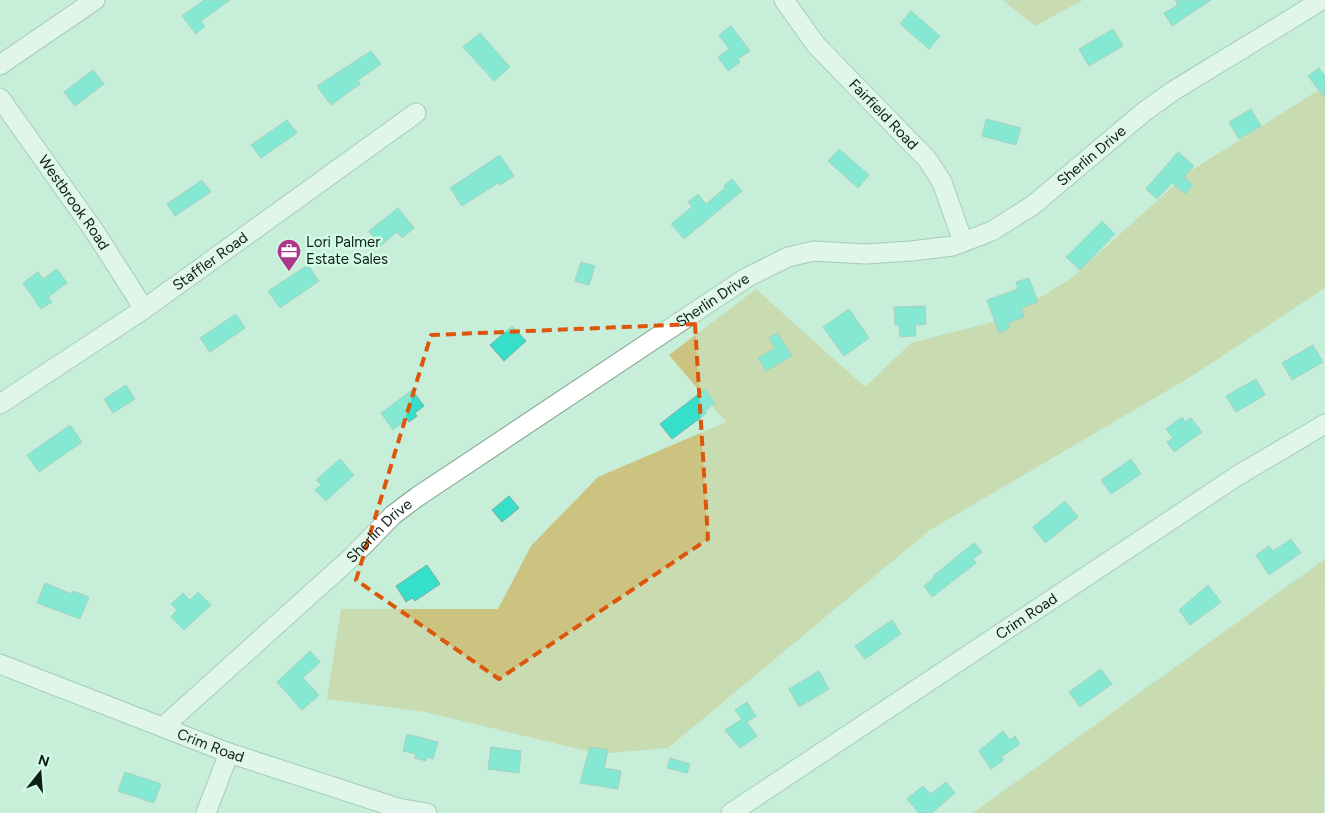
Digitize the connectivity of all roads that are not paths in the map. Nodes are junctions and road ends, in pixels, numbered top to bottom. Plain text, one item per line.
1 (95, 0) edge
2 (784, 0) edge
3 (1322, 0) edge
4 (0, 65) edge
5 (0, 98) edge
6 (416, 113) dead end
7 (963, 242) junction
8 (144, 309) junction
9 (0, 404) edge
10 (1325, 424) edge
11 (0, 664) edge
12 (163, 728) junction
13 (229, 753) junction
14 (206, 813) edge
15 (427, 813) edge
16 (730, 813) edge

1 - 4 street
2 - 7 street, Fairfield Road
3 - 7 street, Sherlin Drive
5 - 8 street, Westbrook Road
6 - 8 street, Staffler Road
7 - 12 street, Sherlin Drive
8 - 9 street, Staffler Road
10 - 16 street, Crim Road
11 - 12 street, Crim Road
12 - 13 street, Crim Road
13 - 14 street
13 - 15 street, Crim Road

